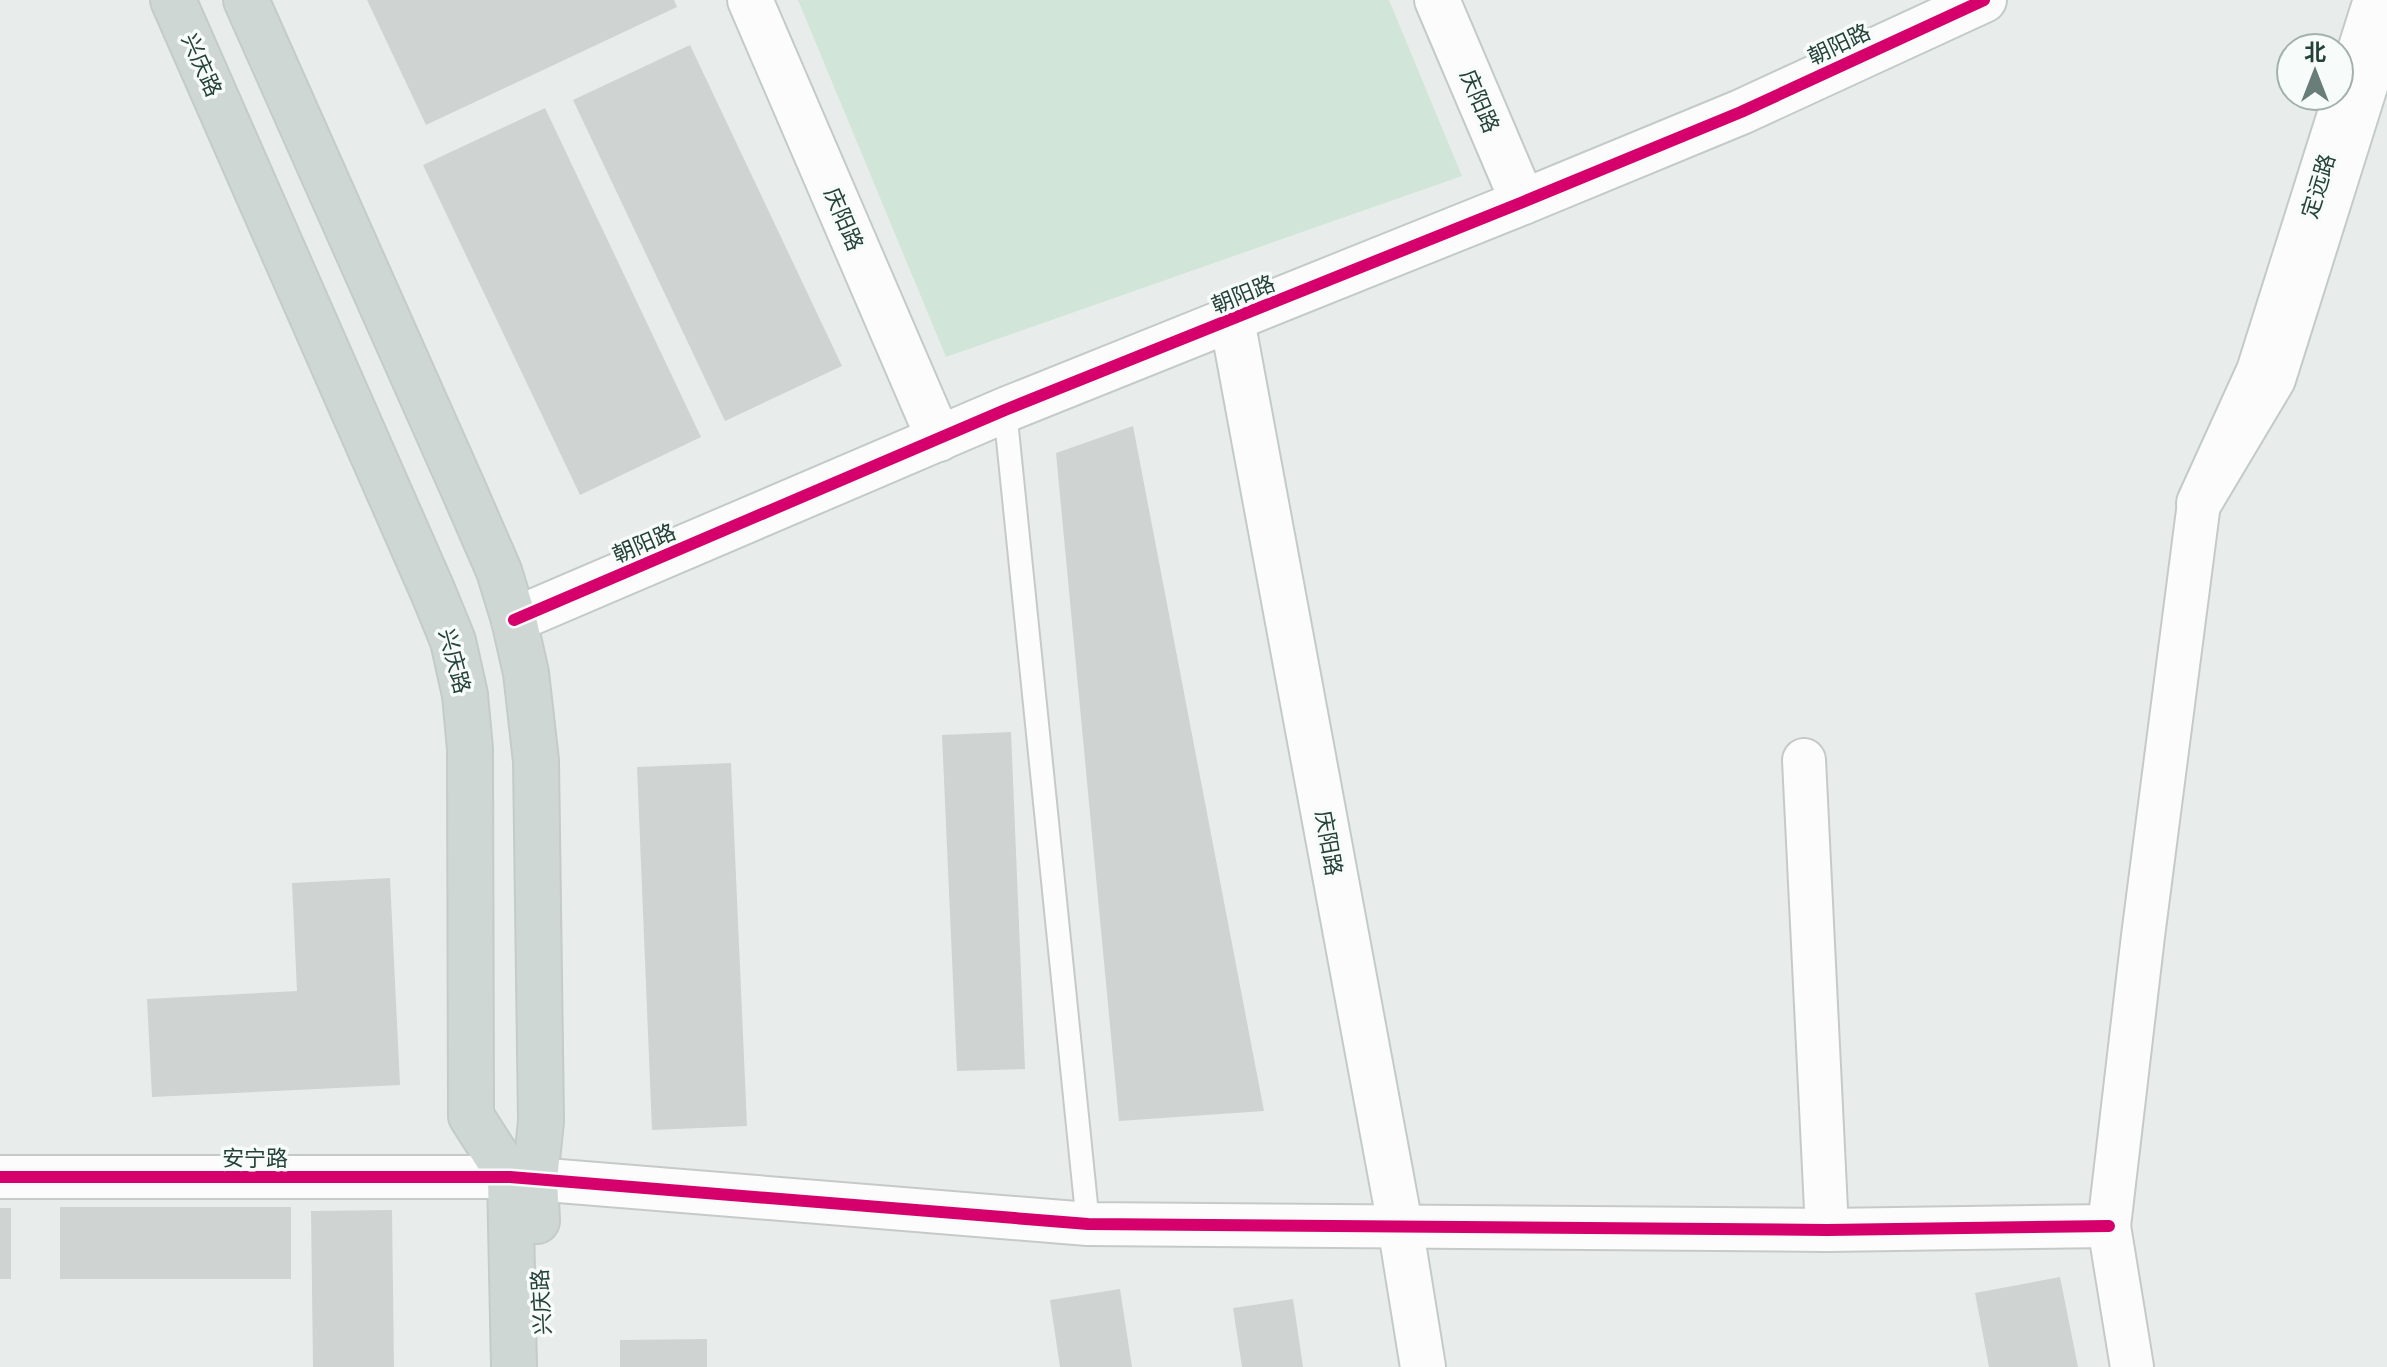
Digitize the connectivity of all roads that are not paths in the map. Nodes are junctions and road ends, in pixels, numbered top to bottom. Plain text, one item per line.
1 (173, 0) edge
2 (246, 0) edge
3 (750, 0) edge
4 (1437, 0) edge
5 (1948, 0) edge
6 (1984, 0) edge
7 (2376, 0) edge
8 (2387, 16) edge
9 (1520, 195) junction
10 (1232, 320) junction
11 (2266, 375) junction
12 (1005, 410) junction
13 (935, 431) junction
14 (2199, 503) joint
15 (512, 612) junction
16 (1804, 760) dead end
17 (0, 1177) edge
18 (522, 1178) junction
19 (1088, 1224) junction
20 (1400, 1225) junction
21 (2109, 1226) junction
22 (1827, 1230) junction
23 (514, 1367) edge
24 (544, 1367) edge
25 (1423, 1367) edge
26 (2132, 1367) edge

1 - 18 main road, 兴庆路
2 - 15 main road, 兴庆路
3 - 13 street, 庆阳路
4 - 9 street, 庆阳路
5 - 9 street, 朝阳路
6 - 9 street, 朝阳路
7 - 11 street, 定远路
8 - 11 street, 定远路
9 - 10 street, 朝阳路
10 - 12 street, 朝阳路
10 - 20 street, 庆阳路
11 - 14 street
12 - 13 street, 朝阳路
12 - 19 lane
13 - 15 street, 朝阳路
14 - 21 street
15 - 18 main road, 兴庆路
16 - 22 street
17 - 18 street, 安宁路
18 - 19 street, 安宁路
18 - 23 main road, 兴庆路
18 - 24 main road, 兴庆路
19 - 20 street, 安宁路
20 - 22 street, 安宁路
20 - 25 street, 庆阳路
21 - 22 street, 安宁路
21 - 26 street

